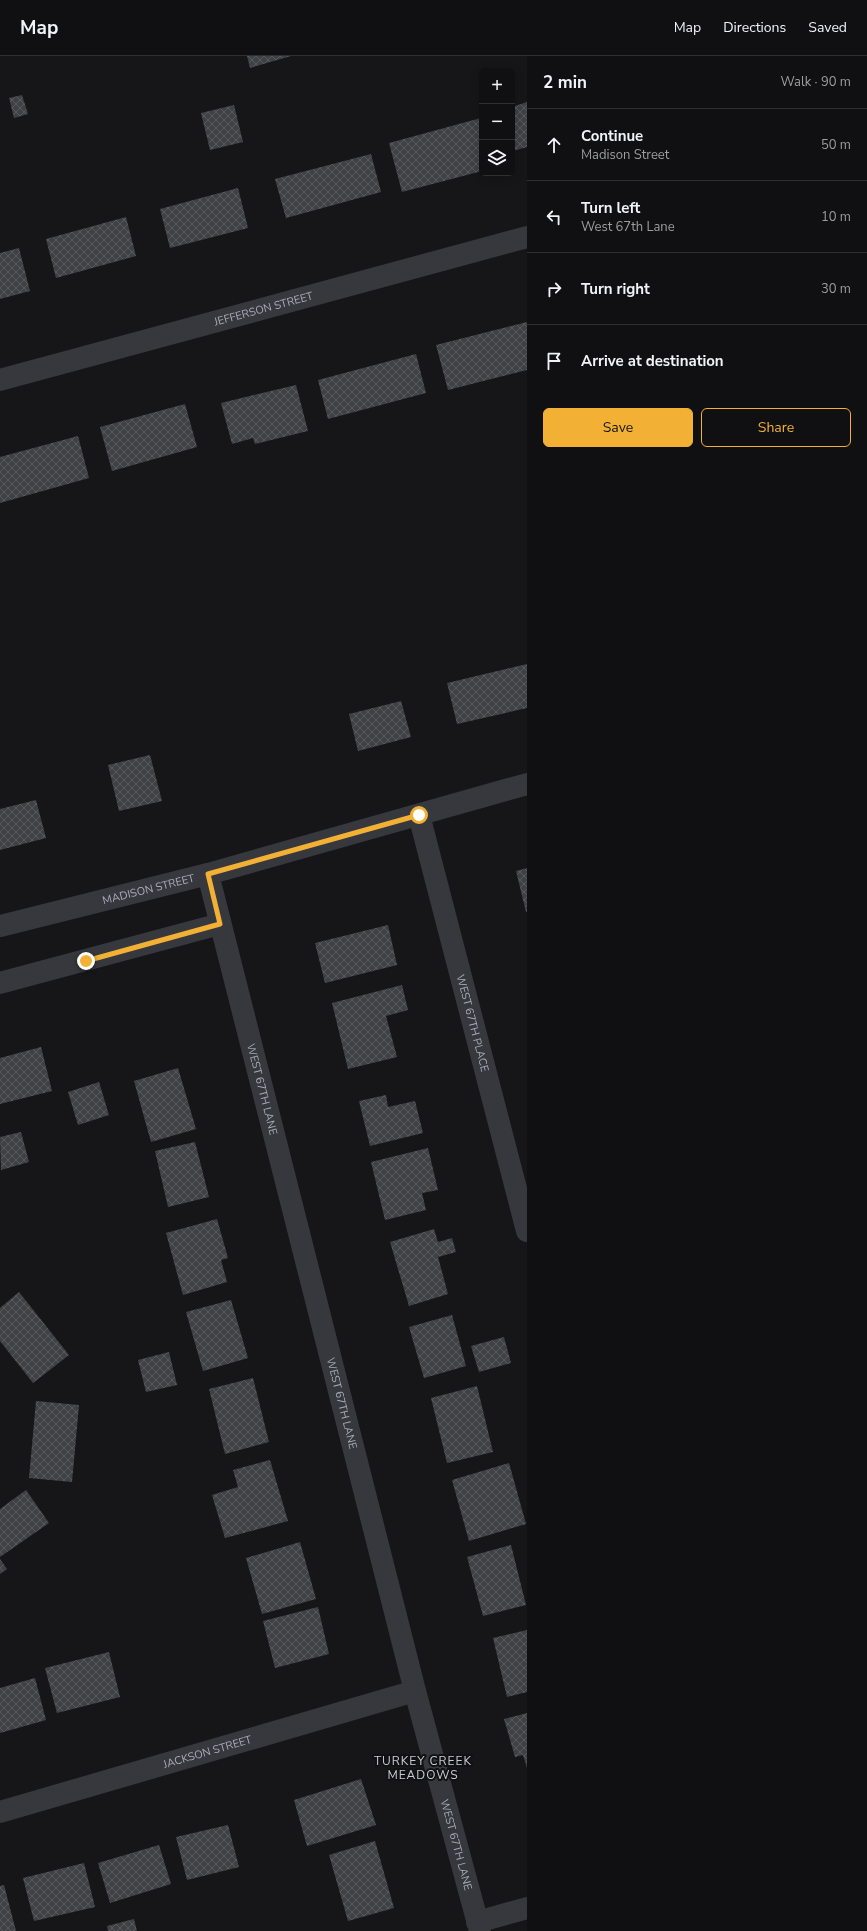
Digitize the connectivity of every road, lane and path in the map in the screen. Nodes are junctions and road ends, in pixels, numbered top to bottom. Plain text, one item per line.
1 (527, 237) edge
2 (0, 380) edge
3 (527, 784) edge
4 (419, 815) junction
5 (208, 874) junction
6 (220, 924) junction
7 (0, 926) edge
8 (0, 983) edge
9 (527, 1231) edge
10 (415, 1691) junction
11 (0, 1812) edge
12 (527, 1908) edge
13 (478, 1926) edge

1 - 2 street, JEFFERSON STREET
3 - 4 street, MADISON STREET
4 - 5 street, MADISON STREET
4 - 9 street, WEST 67TH PLACE
5 - 6 street, WEST 67TH LANE
5 - 7 street, MADISON STREET
6 - 8 street
6 - 10 street, WEST 67TH LANE
10 - 11 street, JACKSON STREET
10 - 13 street, WEST 67TH LANE
12 - 13 street

